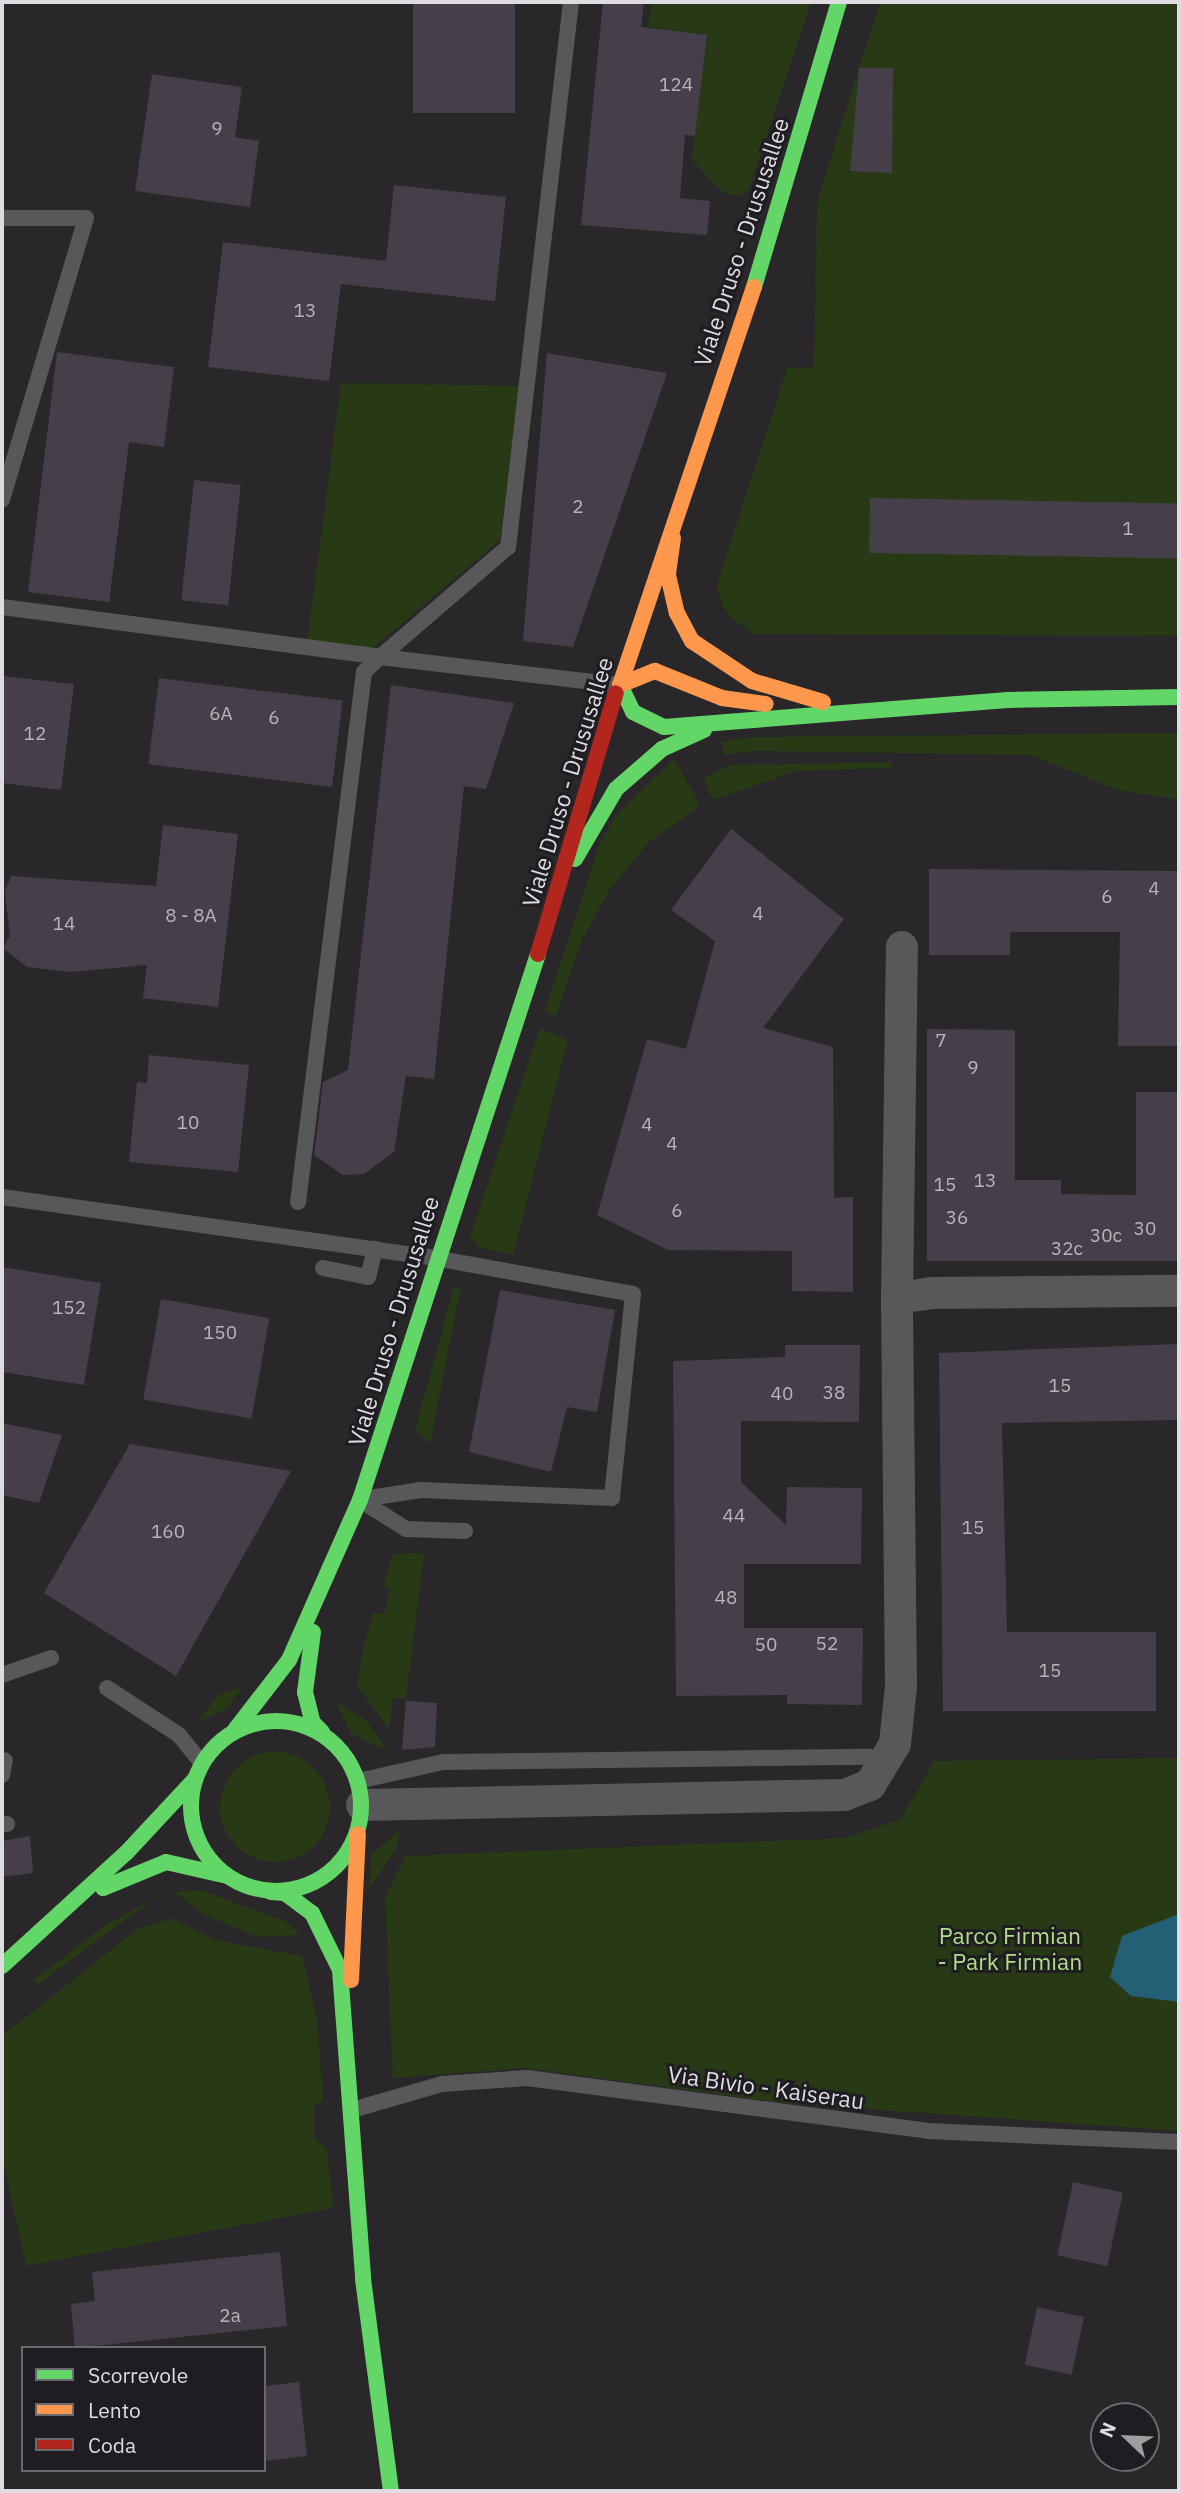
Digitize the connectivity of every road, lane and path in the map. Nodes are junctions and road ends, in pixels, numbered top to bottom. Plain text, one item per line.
1 (571, 2) edge
2 (839, 2) edge
3 (2, 219) edge
4 (2, 500) edge
5 (675, 520) junction
6 (2, 607) edge
7 (380, 657) junction
8 (618, 689) junction
9 (1179, 697) edge
10 (856, 709) junction
11 (888, 710) junction
12 (754, 718) junction
13 (561, 882) junction
14 (902, 947) dead end
15 (2, 1197) edge
16 (298, 1202) dead end
17 (375, 1249) junction
18 (435, 1258) junction
19 (323, 1268) dead end
20 (1179, 1291) edge
21 (897, 1298) junction
22 (360, 1500) junction
23 (466, 1531) dead end
24 (331, 1573) junction
25 (51, 1658) dead end
26 (2, 1675) edge
27 (107, 1688) dead end
28 (235, 1730) junction
29 (322, 1732) junction
30 (202, 1763) junction
31 (195, 1779) junction
32 (360, 1793) junction
33 (227, 1876) junction
34 (271, 1892) junction
35 (57, 1919) junction
36 (2, 1966) edge
37 (349, 2036) junction
38 (352, 2110) junction
39 (1179, 2142) edge
40 (391, 2491) edge

1 - 7 lane
2 - 5 main road, Viale Druso - Drususallee
3 - 4 lane
5 - 8 main road, Viale Druso - Drususallee
5 - 10 main road
6 - 7 lane
7 - 8 lane
7 - 16 lane
8 - 10 main road
8 - 12 main road
8 - 13 main road, Viale Druso - Drususallee
9 - 11 main road
10 - 11 main road
11 - 12 main road
12 - 13 main road
13 - 18 main road, Viale Druso - Drususallee
14 - 21 street
15 - 17 lane
17 - 18 lane
17 - 19 lane
18 - 22 main road, Viale Druso - Drususallee
18 - 22 lane
20 - 21 street
21 - 32 street
22 - 23 lane
22 - 24 main road, Viale Druso - Drususallee
24 - 28 main road, Viale Druso - Drususallee
24 - 29 main road, Viale Druso - Drususallee
25 - 26 lane
27 - 30 lane
28 - 29 main road
28 - 30 main road
29 - 32 main road
30 - 31 main road
31 - 33 main road
31 - 35 main road
32 - 34 main road
32 - 37 main road
33 - 34 main road
33 - 35 main road
34 - 37 main road
35 - 36 main road
37 - 38 main road
38 - 39 lane, Via Bivio - Kaiserau
38 - 40 main road

